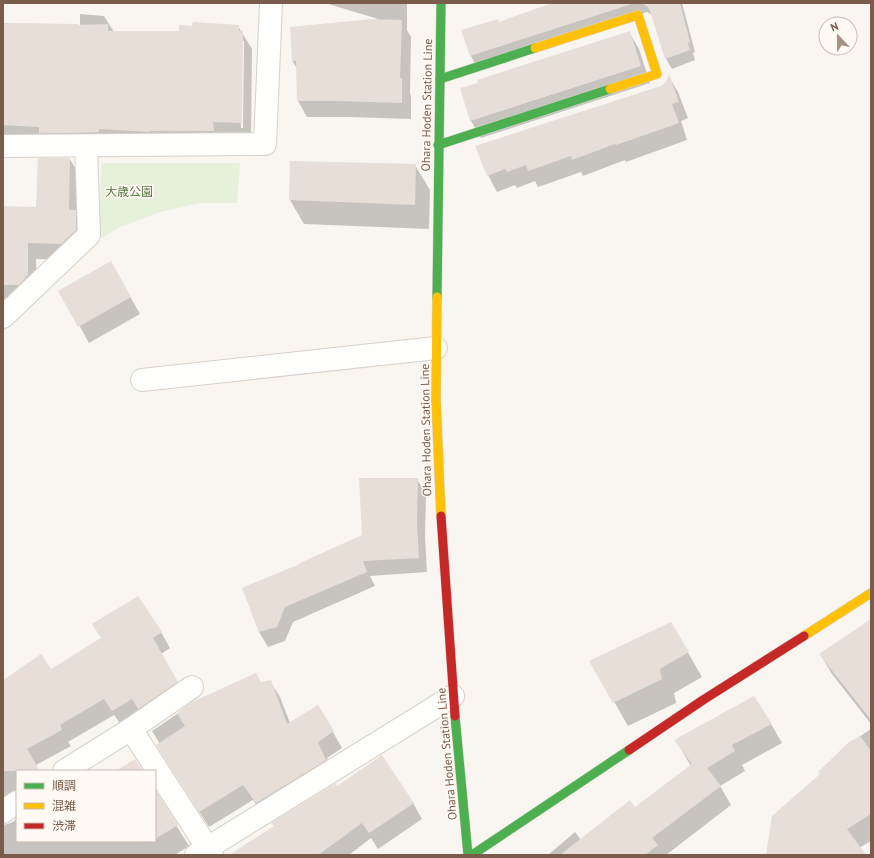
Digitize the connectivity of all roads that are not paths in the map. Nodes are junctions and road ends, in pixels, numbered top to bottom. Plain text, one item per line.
1 (271, 3) edge
2 (441, 3) edge
3 (440, 79) junction
4 (438, 145) junction
5 (3, 146) edge
6 (86, 146) junction
7 (3, 317) edge
8 (436, 348) junction
9 (142, 380) dead end
10 (871, 594) edge
11 (192, 687) dead end
12 (453, 696) junction
13 (131, 728) junction
14 (66, 770) edge
15 (156, 770) edge
16 (156, 770) edge
17 (16, 803) edge
18 (3, 812) edge
19 (205, 853) edge
20 (468, 855) edge
21 (472, 855) edge

1 - 6 street
2 - 3 street, Ohara Hoden Station Line
3 - 4 street, Ohara Hoden Station Line
3 - 4 street
4 - 8 street, Ohara Hoden Station Line
5 - 6 street
6 - 7 street
8 - 9 street
8 - 12 street, Ohara Hoden Station Line
10 - 21 street
11 - 13 street
12 - 19 street
12 - 20 street, Ohara Hoden Station Line
13 - 14 street
13 - 16 street
15 - 19 street
17 - 18 street

